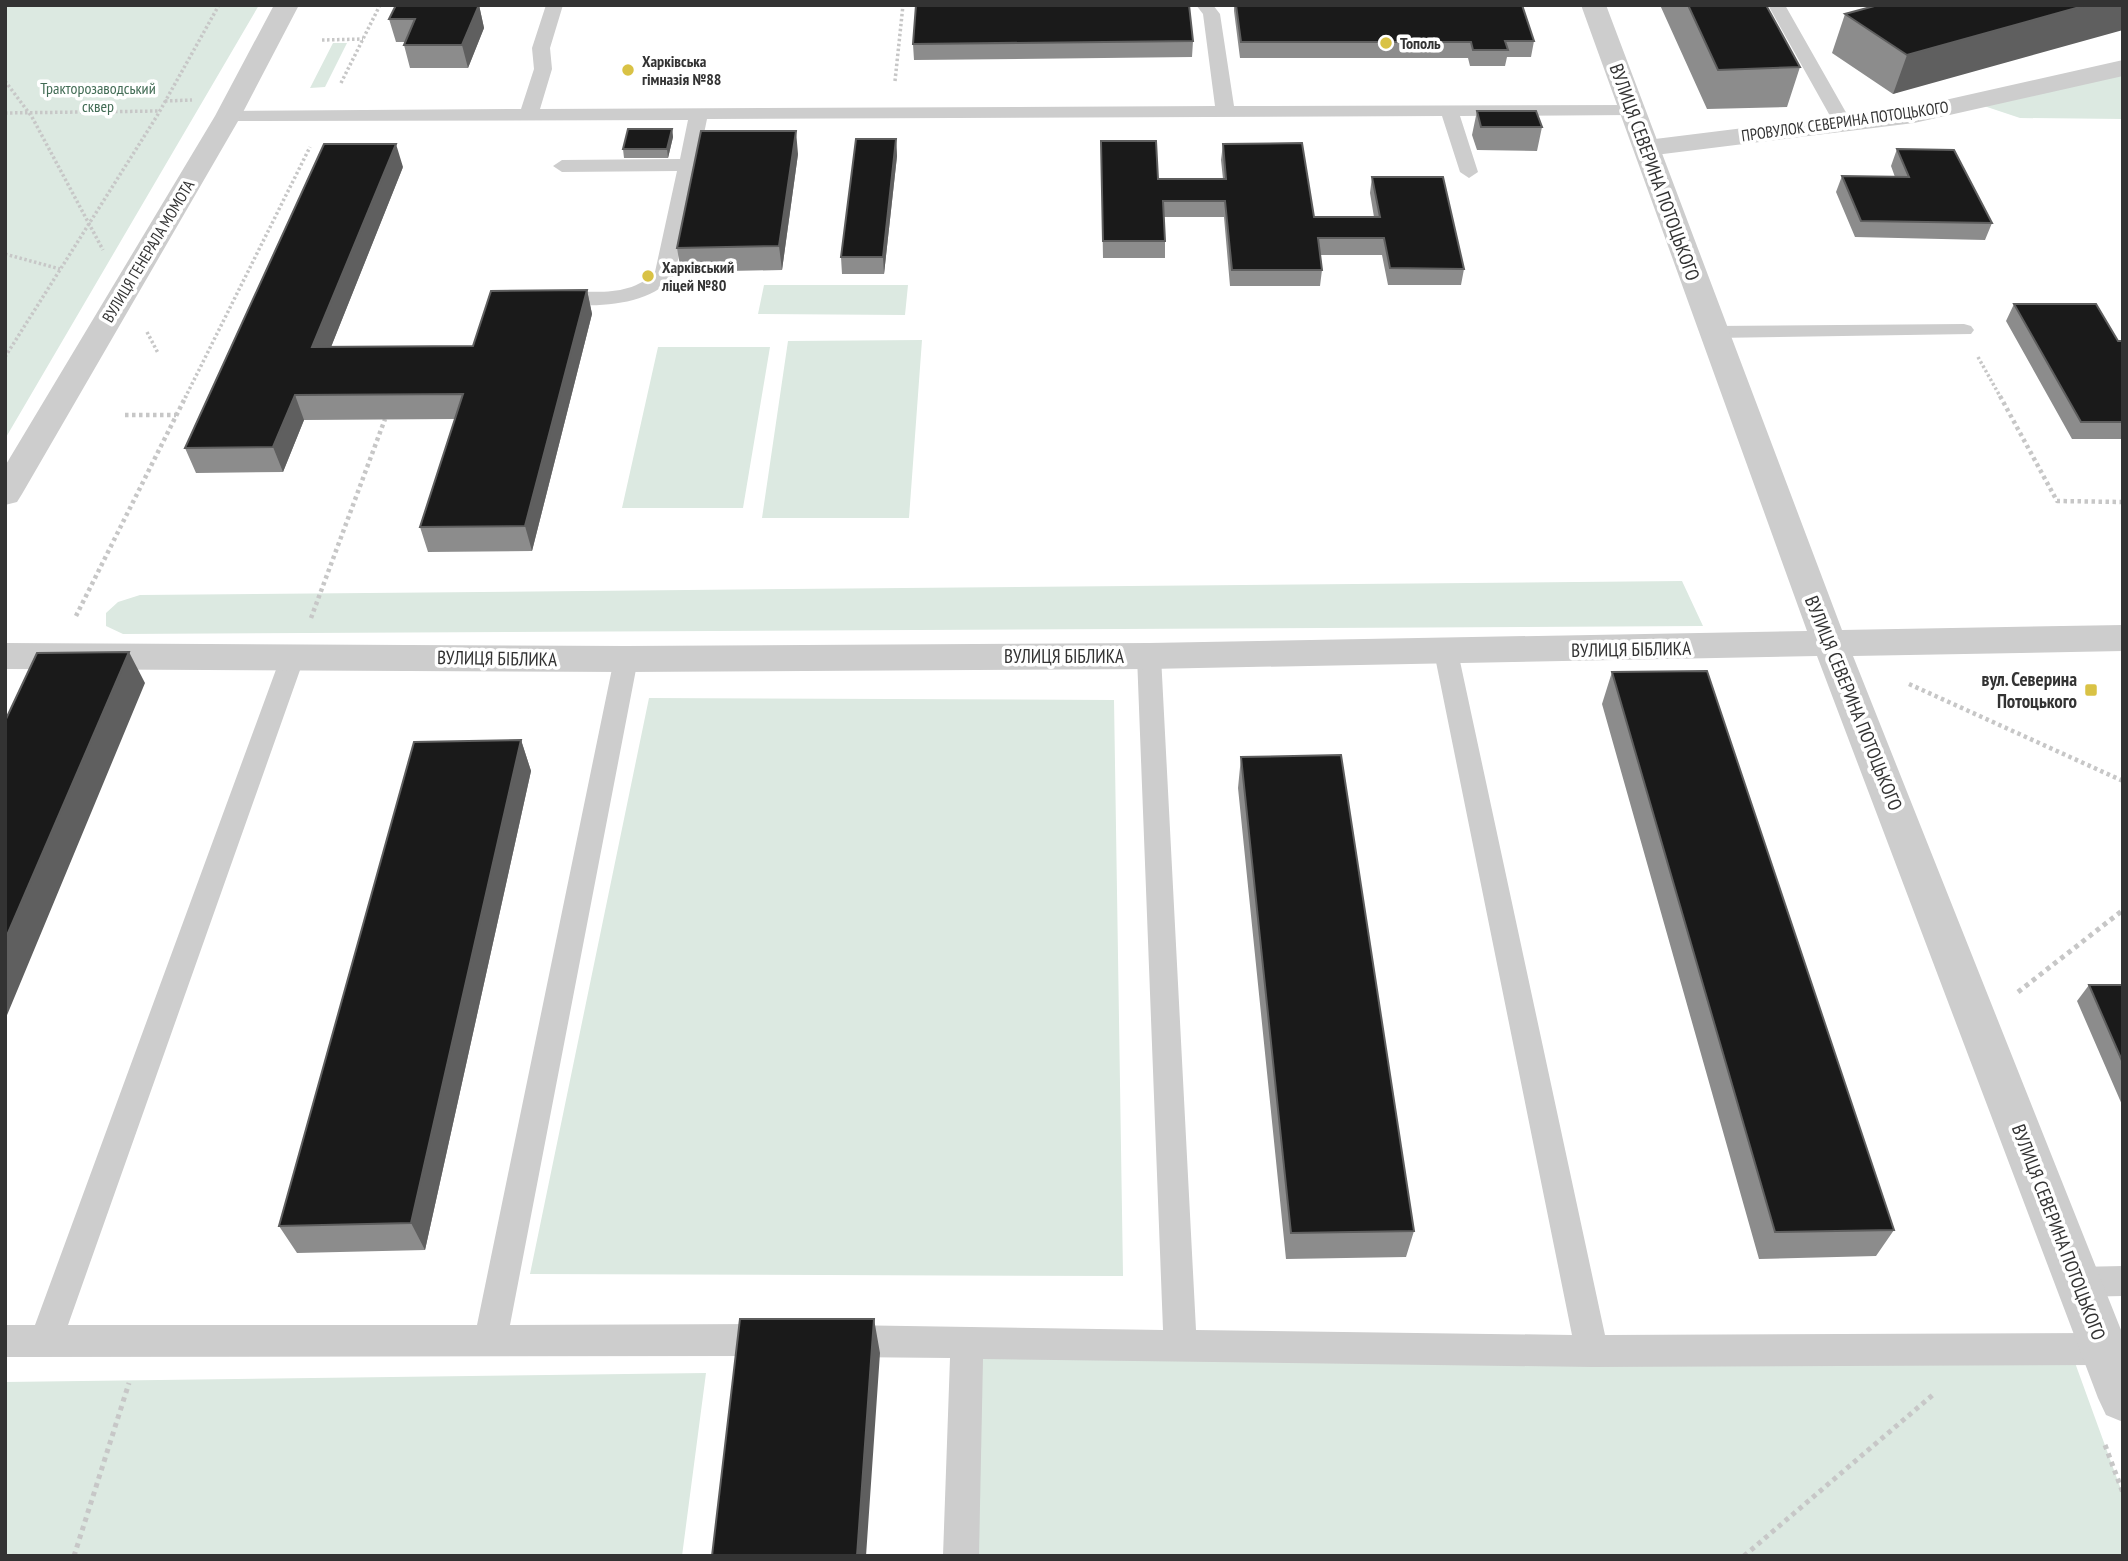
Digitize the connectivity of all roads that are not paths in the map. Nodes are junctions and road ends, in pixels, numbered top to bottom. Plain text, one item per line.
1 (287, 5) edge
2 (555, 5) edge
3 (1204, 5) edge
4 (1593, 5) edge
5 (1776, 5) edge
6 (2123, 68) edge
7 (1225, 110) junction
8 (1449, 110) junction
9 (1632, 110) junction
10 (699, 113) junction
11 (529, 114) junction
12 (228, 116) junction
13 (1843, 124) junction
14 (1647, 148) junction
15 (688, 164) junction
16 (562, 166) dead end
17 (1469, 172) dead end
18 (534, 296) edge
19 (1964, 330) road end
20 (1714, 332) junction
21 (5, 494) edge
22 (2123, 638) edge
23 (1831, 645) junction
24 (1446, 652) junction
25 (5, 656) edge
26 (293, 656) junction
27 (1149, 656) junction
28 (626, 660) junction
29 (2123, 1281) edge
30 (2077, 1282) junction
31 (491, 1339) junction
32 (46, 1340) junction
33 (5, 1341) edge
34 (967, 1342) junction
35 (1180, 1347) junction
36 (2104, 1349) junction
37 (1592, 1351) junction
38 (2123, 1398) edge
39 (961, 1556) edge

1 - 12 street, ВУЛИЦЯ ГЕНЕРАЛА МОМОТА
2 - 11 lane
3 - 7 lane
4 - 9 street, ВУЛИЦЯ СЕВЕРИНА ПОТОЦЬКОГО
5 - 13 lane
6 - 13 street, ПРОВУЛОК СЕВЕРИНА ПОТОЦЬКОГО
7 - 8 lane
7 - 10 lane
8 - 9 lane
8 - 17 lane
9 - 14 street, ВУЛИЦЯ СЕВЕРИНА ПОТОЦЬКОГО
10 - 11 lane
10 - 15 lane
11 - 12 lane
12 - 21 street, ВУЛИЦЯ ГЕНЕРАЛА МОМОТА
13 - 14 street, ПРОВУЛОК СЕВЕРИНА ПОТОЦЬКОГО
14 - 20 street, ВУЛИЦЯ СЕВЕРИНА ПОТОЦЬКОГО
15 - 16 lane
15 - 18 lane
19 - 20 lane
20 - 23 street, ВУЛИЦЯ СЕВЕРИНА ПОТОЦЬКОГО
22 - 23 street, ВУЛИЦЯ БІБЛИКА
23 - 24 street, ВУЛИЦЯ БІБЛИКА
23 - 30 street, ВУЛИЦЯ СЕВЕРИНА ПОТОЦЬКОГО
24 - 27 street, ВУЛИЦЯ БІБЛИКА
24 - 37 lane
25 - 26 street, ВУЛИЦЯ БІБЛИКА
26 - 28 street, ВУЛИЦЯ БІБЛИКА
26 - 32 lane
27 - 28 street, ВУЛИЦЯ БІБЛИКА
27 - 35 lane
28 - 31 lane
29 - 30 lane
30 - 36 street, ВУЛИЦЯ СЕВЕРИНА ПОТОЦЬКОГО
31 - 32 lane
31 - 34 lane
32 - 33 lane
34 - 35 lane
34 - 39 lane
35 - 37 lane
36 - 37 lane
36 - 38 street, ВУЛИЦЯ СЕВЕРИНА ПОТОЦЬКОГО

